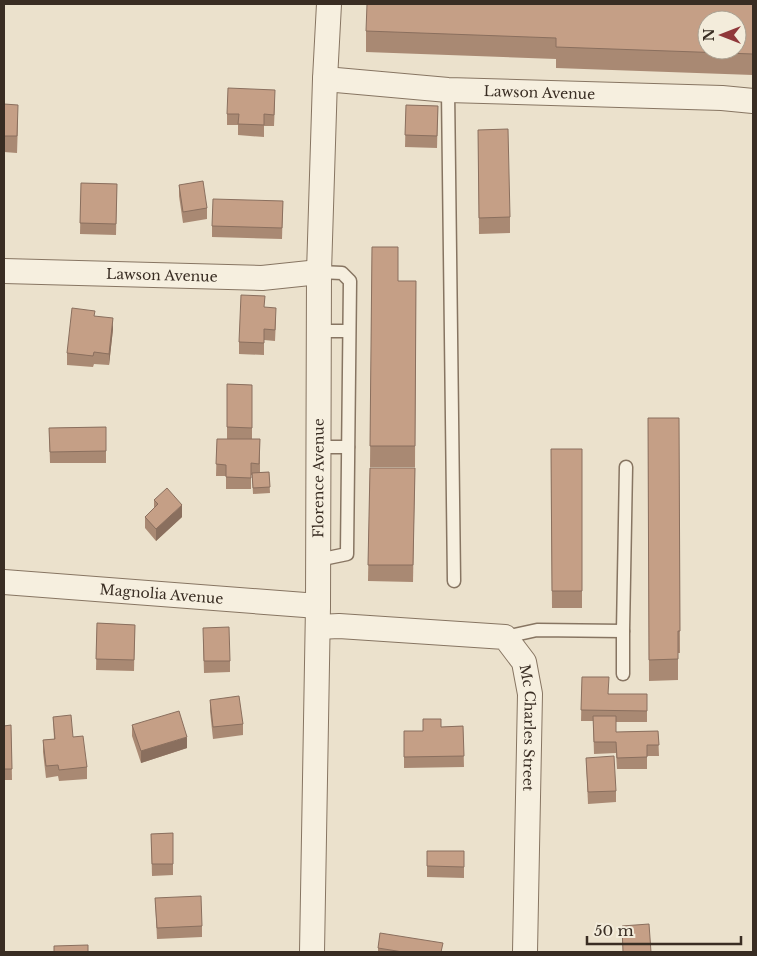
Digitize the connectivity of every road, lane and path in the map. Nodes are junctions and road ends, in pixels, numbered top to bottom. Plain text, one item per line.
1 (329, 4) edge
2 (325, 79) junction
3 (448, 90) junction
4 (753, 101) edge
5 (4, 271) edge
6 (319, 272) junction
7 (318, 331) junction
8 (348, 331) junction
9 (318, 447) junction
10 (348, 447) junction
11 (626, 467) dead end
12 (318, 560) junction
13 (454, 581) dead end
14 (4, 582) edge
15 (318, 616) junction
16 (623, 631) junction
17 (505, 637) junction
18 (623, 674) dead end
19 (312, 952) edge
20 (525, 952) edge

1 - 2 street, Florence Avenue
2 - 3 street, Lawson Avenue
2 - 6 street, Florence Avenue
3 - 4 street, Lawson Avenue
3 - 13 lane
5 - 6 street, Lawson Avenue
6 - 7 street, Florence Avenue
6 - 8 lane
7 - 8 lane
7 - 9 street, Florence Avenue
8 - 10 lane
9 - 10 lane
9 - 12 street, Florence Avenue
10 - 12 lane
11 - 16 lane
12 - 15 street, Florence Avenue
14 - 15 street, Magnolia Avenue
15 - 17 street
15 - 19 street, Florence Avenue
16 - 17 lane
16 - 18 lane
17 - 20 street, Mc Charles Street

